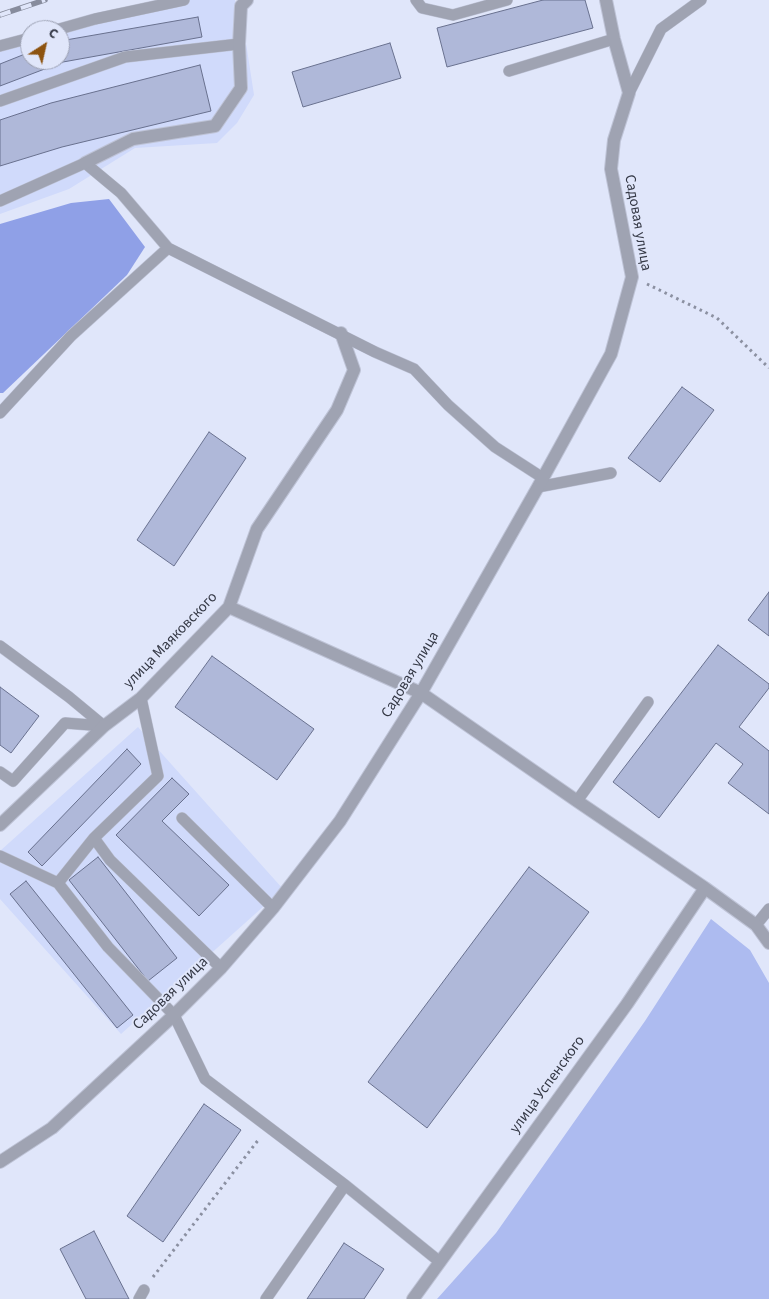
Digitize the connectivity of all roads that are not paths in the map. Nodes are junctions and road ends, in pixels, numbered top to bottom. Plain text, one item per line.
1 (184, 0) edge
2 (247, 0) edge
3 (416, 0) edge
4 (507, 0) edge
5 (606, 0) edge
6 (700, 0) edge
7 (70, 26) edge
8 (614, 39) junction
9 (20, 41) edge
10 (239, 44) junction
11 (0, 46) edge
12 (508, 71) dead end
13 (628, 93) junction
14 (0, 101) edge
15 (85, 163) junction
16 (0, 201) edge
17 (168, 248) junction
18 (341, 333) junction
19 (0, 413) edge
20 (611, 473) dead end
21 (540, 482) junction
22 (229, 607) junction
23 (0, 646) edge
24 (421, 692) junction
25 (141, 698) junction
26 (648, 702) dead end
27 (104, 726) junction
28 (0, 772) edge
29 (577, 802) junction
30 (182, 818) dead end
31 (0, 825) edge
32 (94, 838) junction
33 (0, 856) edge
34 (58, 884) junction
35 (704, 888) junction
36 (272, 908) junction
37 (769, 909) edge
38 (756, 925) junction
39 (769, 943) edge
40 (221, 968) junction
41 (174, 1015) junction
42 (0, 1162) edge
43 (345, 1185) junction
44 (440, 1262) junction
45 (266, 1299) edge
46 (413, 1299) edge

1 - 7 lane
2 - 10 street
3 - 4 lane
5 - 8 street
6 - 13 lane
8 - 12 lane
8 - 13 street
9 - 11 lane
10 - 14 lane
10 - 15 street
13 - 21 street, Садовая улица
15 - 16 lane
15 - 17 lane
17 - 18 lane
17 - 19 lane
18 - 21 lane
18 - 22 street, улица Маяковского
20 - 21 lane
21 - 24 street, Садовая улица
22 - 24 street
22 - 25 street, улица Маяковского
23 - 27 lane
24 - 29 street
24 - 36 street, Садовая улица
25 - 27 street, улица Маяковского
25 - 32 lane
26 - 29 lane
27 - 28 lane
27 - 31 street, улица Маяковского
29 - 35 street
30 - 36 lane
32 - 34 lane
32 - 40 lane
33 - 34 lane
34 - 41 lane
35 - 38 street
35 - 44 street, улица Успенского
36 - 40 street, Садовая улица
37 - 38 lane
38 - 39 street
40 - 41 street, Садовая улица
41 - 42 street, Садовая улица
41 - 43 lane
43 - 44 lane
43 - 45 lane
44 - 46 street, улица Успенского

